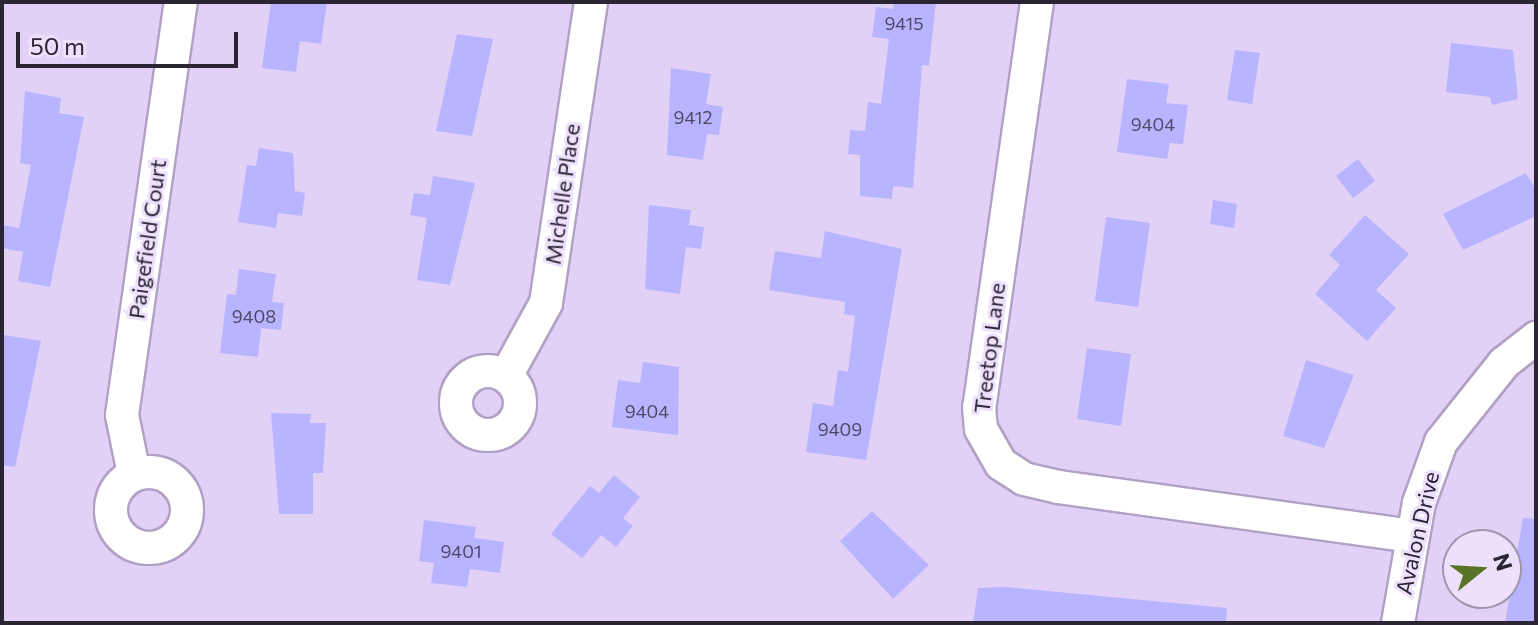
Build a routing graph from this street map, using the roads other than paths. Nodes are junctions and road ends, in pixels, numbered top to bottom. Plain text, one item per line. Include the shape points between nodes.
1 (181, 2) edge
2 (591, 2) edge
3 (1037, 2) edge
4 (1536, 338) edge
5 (506, 376) dead end
6 (134, 474) dead end
7 (1412, 536) junction
8 (1398, 623) edge

1 - 6 street, Paigefield Court via 122,415
2 - 5 street, Michelle Place via 546,303
3 - 7 street, Treetop Lane via 979,407 981,429 1001,464 1059,487
4 - 7 street, Avalon Drive via 1504,363 1441,442
7 - 8 street, Avalon Drive

